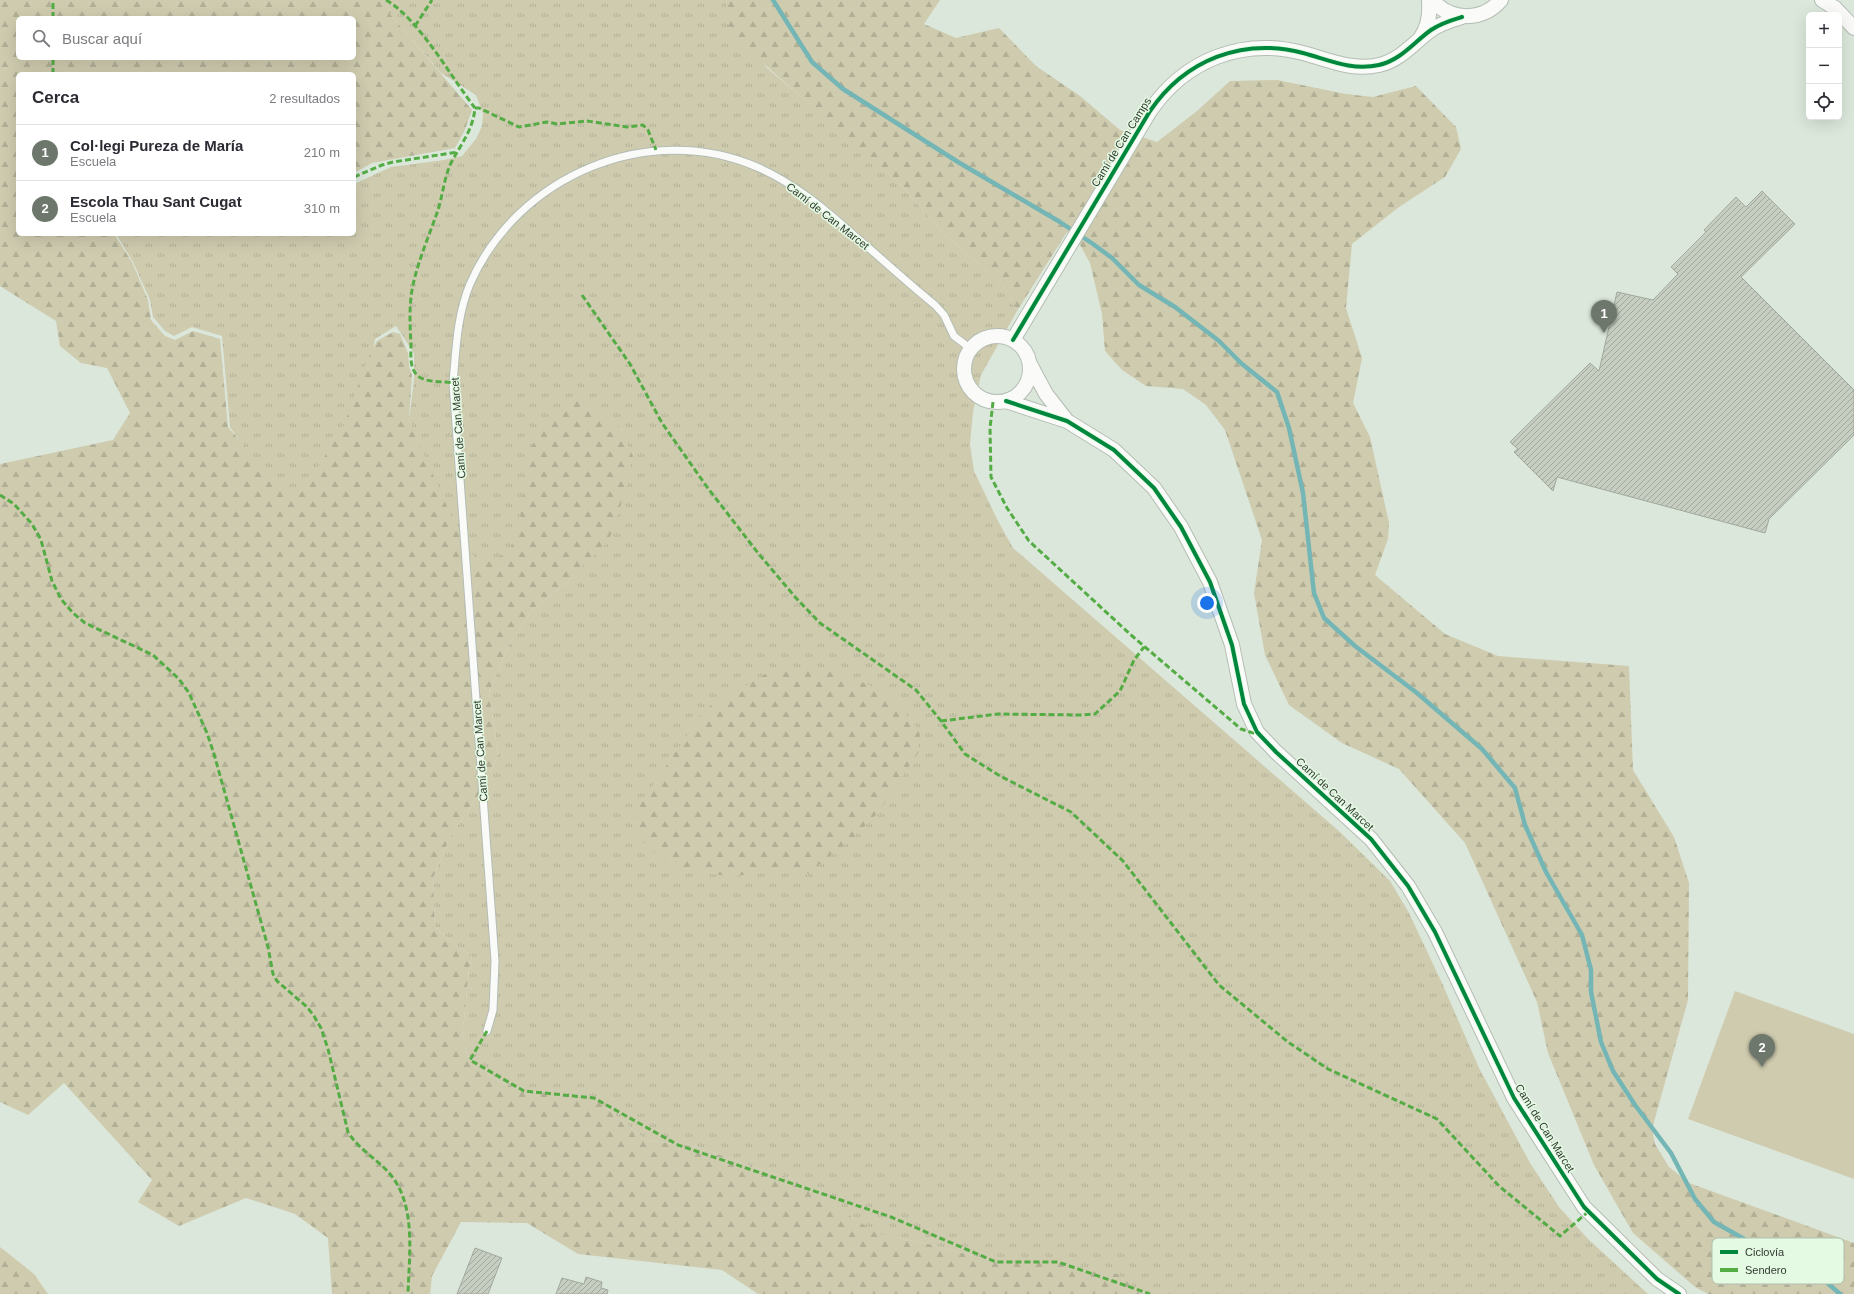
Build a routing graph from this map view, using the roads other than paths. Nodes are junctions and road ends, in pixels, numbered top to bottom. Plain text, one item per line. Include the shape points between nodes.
1 (1430, 0) edge
2 (1501, 0) edge
3 (1822, 0) edge
4 (1462, 17) junction
5 (1854, 28) edge
6 (1420, 39) junction
7 (1013, 340) junction
8 (971, 349) junction
9 (1030, 364) junction
10 (1006, 401) junction
11 (1067, 421) junction
12 (487, 1031) dead end
13 (1680, 1294) edge

1 - 4 street via 1445,12
1 - 6 street, Camí de Can Camps via 1427,29
2 - 4 street, Camí de Can Camps via 1485,13
3 - 5 street via 1835,8
4 - 6 street, Camí de Can Camps via 1441,24
6 - 7 street, Camí de Can Camps via 1409,50 1380,65 1346,66 1303,53 1256,48 1228,52 1187,72 1172,84 1150,111
7 - 8 street via 999,336 990,337 981,340
7 - 9 street via 1024,350
8 - 10 street via 964,367 971,390 986,401
8 - 12 lane, Camí de Can Marcet via 954,336 944,315 935,305 825,210 778,178 746,162 724,156 702,152 656,150 632,153 586,168 558,183 536,199 517,215 490,247 470,285 461,312 453,383 495,961 493,1010
9 - 10 street via 1029,377 1024,389
9 - 11 street, Camí de Can Marcet via 1043,390
10 - 11 street, Camí de Can Marcet
11 - 13 street, Camí de Can Marcet via 1114,450 1154,488 1181,527 1210,582 1232,645 1244,704 1258,732 1276,752 1371,839 1408,886 1435,932 1514,1098 1584,1207 1658,1279

